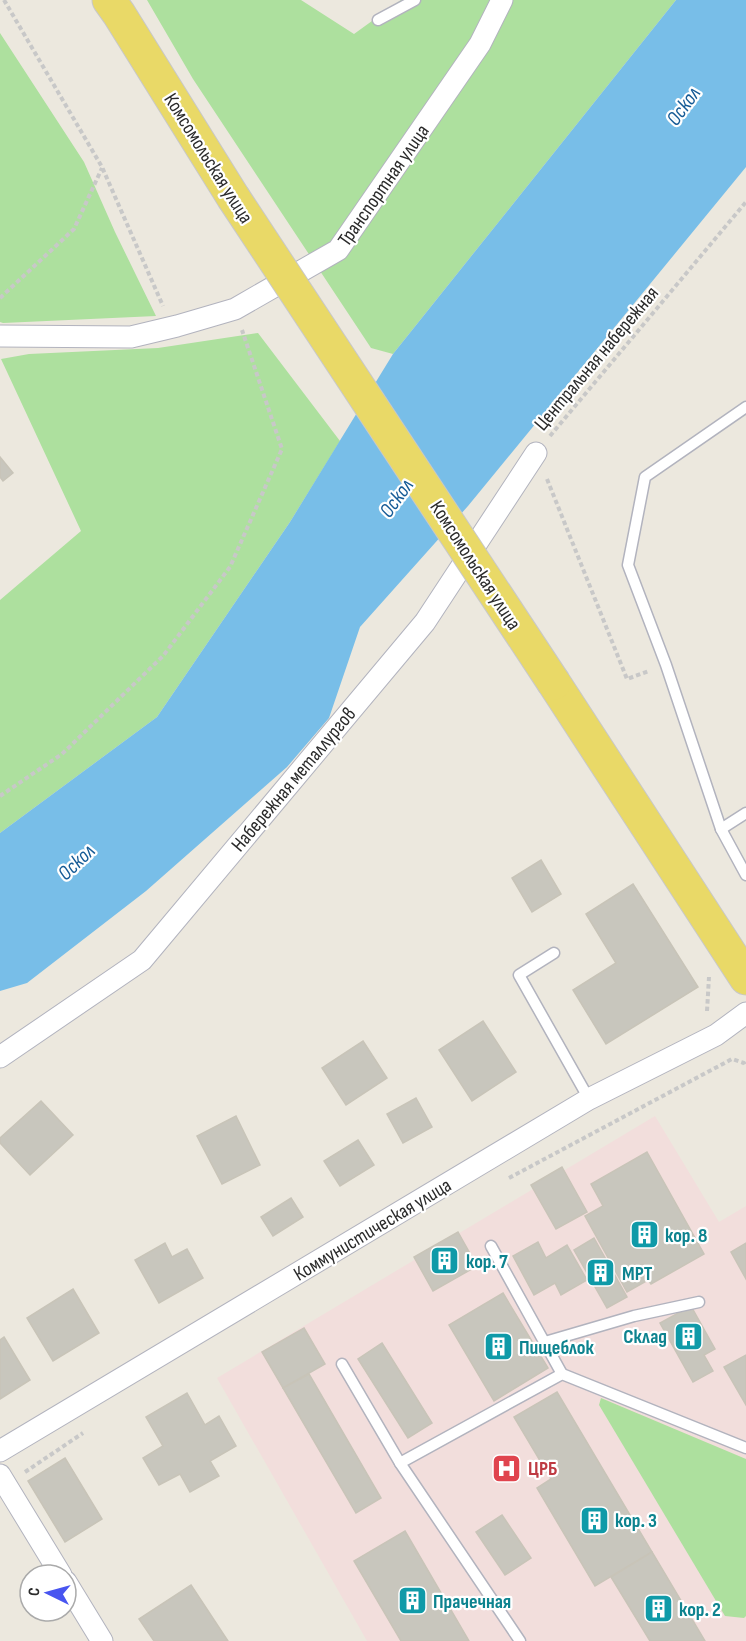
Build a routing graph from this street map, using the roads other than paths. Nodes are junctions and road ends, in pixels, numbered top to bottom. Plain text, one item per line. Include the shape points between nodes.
1 (109, 0) edge
2 (415, 0) edge
3 (502, 0) edge
4 (378, 20) dead end
5 (0, 336) edge
6 (746, 407) edge
7 (536, 453) road end
8 (746, 813) edge
9 (721, 829) junction
10 (746, 875) edge
11 (554, 953) dead end
12 (739, 967) edge
13 (746, 1013) edge
14 (0, 1057) edge
15 (590, 1099) junction
16 (491, 1246) dead end
17 (699, 1302) dead end
18 (544, 1342) junction
19 (342, 1364) dead end
20 (562, 1374) junction
21 (746, 1448) edge
22 (0, 1451) edge
23 (400, 1463) junction
24 (10, 1475) edge
25 (55, 1563) edge
26 (78, 1602) edge
27 (102, 1641) edge
28 (520, 1641) edge

1 - 12 main road, Комсомольская улица, bridge via 233,197
2 - 4 lane
3 - 5 street, Транспортная улица via 480,44 338,250 235,309 177,326 131,336
6 - 9 lane via 645,477 628,565
7 - 14 street, Набережная металлургов via 425,622 142,960
8 - 9 lane
9 - 10 lane
11 - 15 lane via 519,975
13 - 15 street, Коммунистическая улица via 716,1035
15 - 22 street, Коммунистическая улица
16 - 18 lane
17 - 18 lane
18 - 20 lane
19 - 23 lane
20 - 21 lane
20 - 23 lane
23 - 28 lane
24 - 25 street
26 - 27 street

